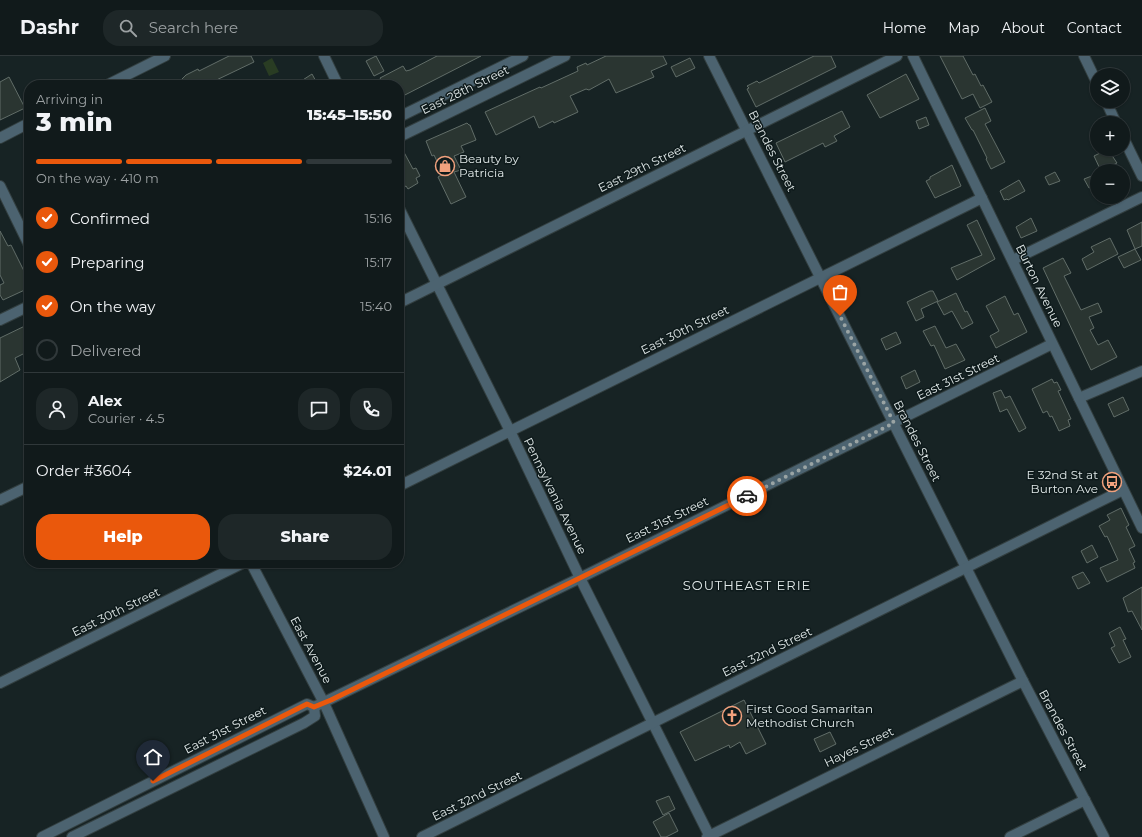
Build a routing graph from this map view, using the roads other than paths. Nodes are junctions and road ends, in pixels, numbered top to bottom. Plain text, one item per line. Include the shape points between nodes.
1 (166, 56) edge
2 (324, 56) edge
3 (523, 56) edge
4 (565, 56) edge
5 (709, 56) edge
6 (897, 56) edge
7 (913, 56) edge
8 (1084, 56) edge
9 (1090, 68) edge
10 (117, 80) edge
11 (336, 80) edge
12 (404, 115) edge
13 (24, 126) edge
14 (747, 131) junction
15 (404, 135) edge
16 (0, 138) edge
17 (1130, 151) edge
18 (1142, 176) edge
19 (0, 186) edge
20 (1142, 197) edge
21 (982, 198) junction
22 (404, 218) edge
23 (24, 235) edge
24 (1013, 260) junction
25 (821, 277) junction
26 (437, 284) junction
27 (404, 300) edge
28 (24, 308) edge
29 (0, 320) edge
30 (1052, 344) junction
31 (1142, 371) edge
32 (1079, 398) junction
33 (894, 423) junction
34 (510, 431) junction
35 (404, 484) edge
36 (24, 488) edge
37 (1123, 490) junction
38 (0, 500) edge
39 (1142, 528) edge
40 (233, 568) edge
41 (254, 568) edge
42 (966, 568) junction
43 (580, 578) junction
44 (1023, 681) junction
45 (0, 684) edge
46 (324, 703) junction
47 (314, 707) junction
48 (653, 722) junction
49 (1085, 800) junction
50 (42, 837) edge
51 (72, 837) edge
52 (384, 837) edge
53 (422, 837) edge
54 (709, 837) edge
55 (1010, 837) edge
56 (1104, 837) edge

1 - 10 street
2 - 11 street
3 - 12 street, East 28th Street
4 - 15 street, East 28th Street
5 - 14 street, Brandes Street
6 - 14 street, East 29th Street
7 - 21 street, Burton Avenue
8 - 9 street
13 - 16 street
14 - 25 street, Brandes Street
14 - 26 street, East 29th Street
17 - 18 street
19 - 23 street
20 - 24 street
21 - 24 street, Burton Avenue
21 - 25 street, East 30th Street
22 - 26 street, Pennsylvania Avenue
24 - 30 street, Burton Avenue
25 - 33 street, Brandes Street
25 - 34 street, East 30th Street
26 - 27 street, East 29th Street
26 - 34 street, Pennsylvania Avenue
28 - 29 street
30 - 32 street, Burton Avenue
30 - 33 street, East 31st Street
31 - 32 street
32 - 37 street, Burton Avenue
33 - 42 street, Brandes Street
33 - 43 street, East 31st Street
34 - 35 street, East 30th Street
34 - 43 street, Pennsylvania Avenue
36 - 38 street
37 - 39 street, Burton Avenue
37 - 42 street, East 32nd Street
40 - 45 street, East 30th Street
41 - 46 street, East Avenue
42 - 44 street, Brandes Street
42 - 48 street, East 32nd Street
43 - 46 street, East 31st Street
43 - 48 street, Pennsylvania Avenue
44 - 49 street, Brandes Street
44 - 54 street, Hayes Street
46 - 47 street, East 31st Street
46 - 52 street, East Avenue
47 - 50 street, East 31st Street via 307,704
47 - 51 street via 315,716 304,723
48 - 53 street, East 32nd Street
48 - 54 street, Pennsylvania Avenue
49 - 55 street
49 - 56 street, Brandes Street

